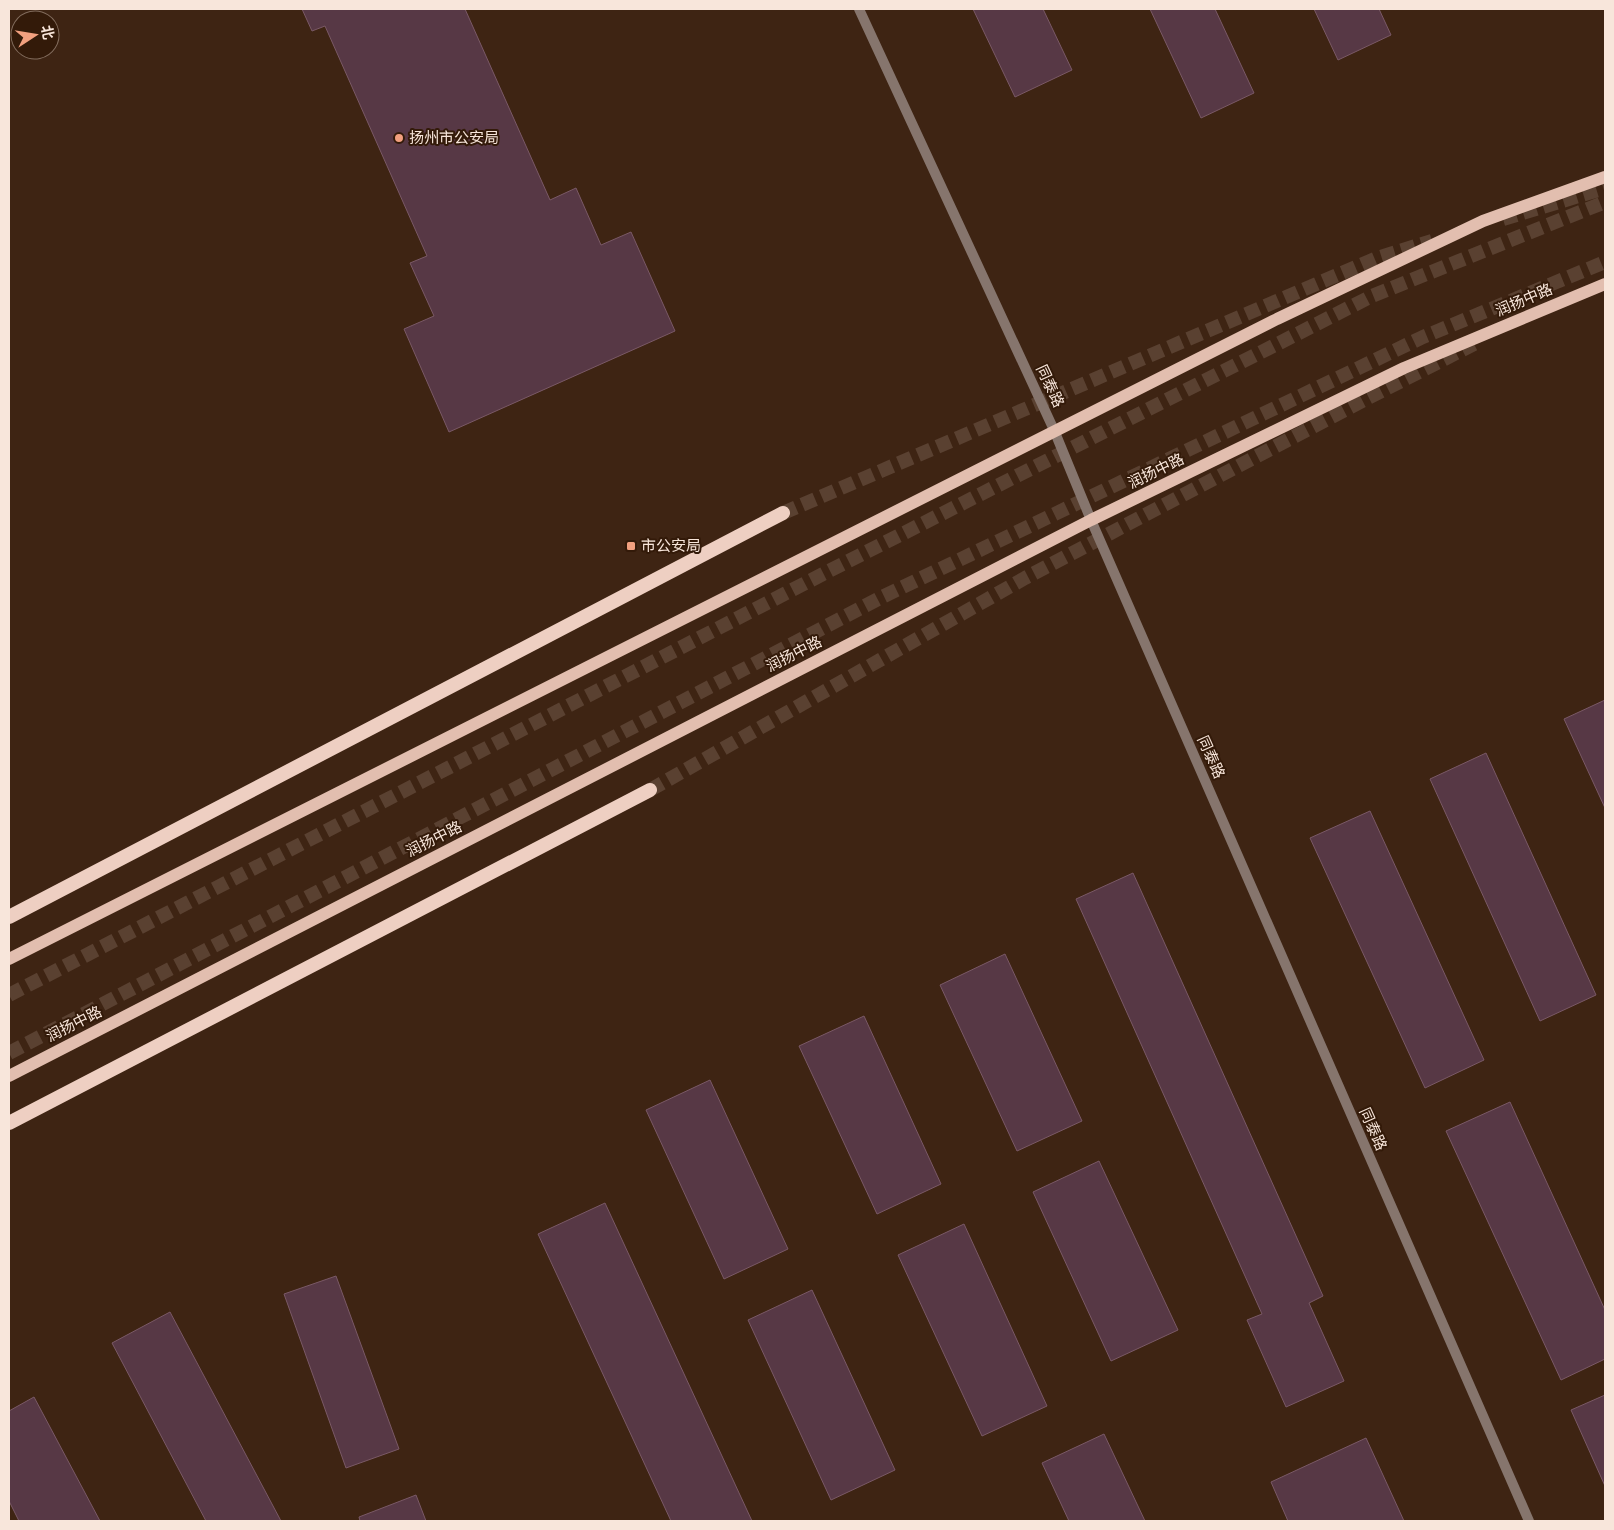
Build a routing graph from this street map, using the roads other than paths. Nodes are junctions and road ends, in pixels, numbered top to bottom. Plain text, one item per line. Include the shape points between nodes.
1 (859, 9) edge
2 (1605, 176) edge
3 (1605, 284) edge
4 (1054, 430) junction
5 (783, 513) tunnel mouth
6 (1091, 520) junction
7 (650, 790) tunnel mouth
8 (9, 917) edge
9 (9, 959) edge
10 (9, 1076) edge
11 (9, 1123) edge
12 (1529, 1521) edge

1 - 4 street, 同泰路
2 - 4 main road via 1483,221 1277,318
3 - 6 main road, 润扬中路 via 1404,368
4 - 6 street, 同泰路
4 - 9 main road
5 - 8 highway
6 - 10 main road, 润扬中路
6 - 12 street, 同泰路
7 - 11 highway

